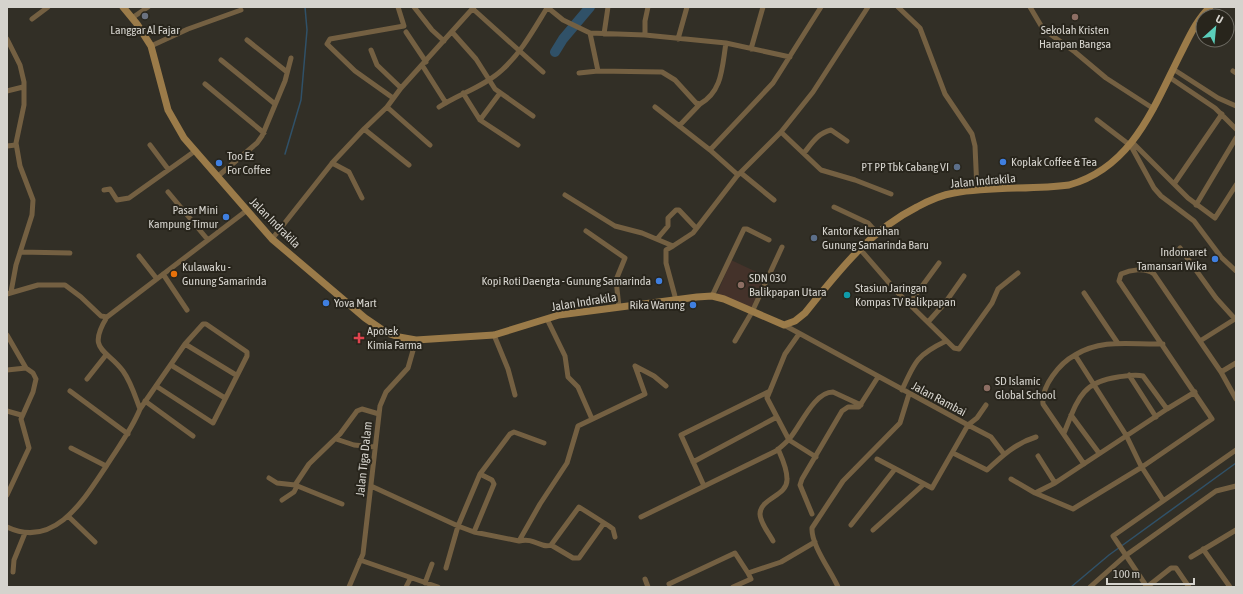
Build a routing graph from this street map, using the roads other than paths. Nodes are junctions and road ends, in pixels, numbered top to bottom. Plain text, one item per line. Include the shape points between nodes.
1 (48, 7) edge
2 (123, 7) edge
3 (148, 7) edge
4 (398, 7) edge
5 (414, 7) edge
6 (547, 7) edge
7 (608, 7) edge
8 (648, 7) edge
9 (687, 7) edge
10 (763, 7) edge
11 (821, 7) edge
12 (868, 7) edge
13 (898, 7) edge
14 (1030, 7) edge
15 (1210, 7) edge
16 (473, 8) edge
17 (241, 10) dead end
18 (132, 18) junction
19 (32, 19) dead end
20 (406, 32) dead end
21 (452, 32) junction
22 (590, 33) junction
23 (604, 34) junction
24 (645, 35) junction
25 (678, 38) junction
26 (7, 40) edge
27 (247, 40) dead end
28 (444, 41) junction
29 (726, 43) junction
30 (151, 46) junction
31 (751, 49) junction
32 (371, 50) dead end
33 (520, 50) junction
34 (790, 57) junction
35 (291, 58) dead end
36 (221, 60) dead end
37 (424, 64) junction
38 (1173, 69) junction
39 (598, 71) junction
40 (287, 72) junction
41 (542, 72) dead end
42 (579, 73) dead end
43 (1169, 77) junction
44 (489, 80) junction
45 (205, 84) dead end
46 (24, 87) junction
47 (401, 88) junction
48 (7, 91) edge
49 (463, 93) junction
50 (500, 93) junction
51 (393, 98) junction
52 (446, 103) junction
53 (275, 104) junction
54 (700, 104) junction
55 (1236, 106) edge
56 (439, 107) dead end
57 (655, 107) dead end
58 (387, 108) junction
59 (1154, 109) junction
60 (1222, 114) junction
61 (533, 116) dead end
62 (480, 120) junction
63 (1097, 120) dead end
64 (679, 126) junction
65 (364, 129) junction
66 (1236, 129) edge
67 (781, 132) junction
68 (264, 133) junction
69 (1236, 138) edge
70 (847, 141) dead end
71 (1132, 144) junction
72 (150, 145) dead end
73 (518, 145) dead end
74 (7, 146) edge
75 (16, 146) junction
76 (430, 146) dead end
77 (710, 150) junction
78 (195, 151) junction
79 (804, 153) junction
80 (332, 163) junction
81 (410, 165) dead end
82 (168, 169) junction
83 (740, 174) junction
84 (217, 177) junction
85 (1174, 184) junction
86 (1236, 185) edge
87 (104, 190) dead end
88 (977, 190) junction
89 (168, 192) dead end
90 (891, 194) dead end
91 (565, 195) dead end
92 (362, 198) dead end
93 (774, 200) dead end
94 (1196, 204) junction
95 (834, 207) dead end
96 (246, 212) junction
97 (696, 228) junction
98 (586, 231) dead end
99 (877, 233) junction
100 (272, 239) junction
101 (657, 239) junction
102 (208, 240) junction
103 (769, 240) dead end
104 (673, 246) junction
105 (782, 247) dead end
106 (859, 248) junction
107 (1180, 248) dead end
108 (20, 252) junction
109 (70, 253) dead end
110 (139, 256) dead end
111 (939, 263) dead end
112 (1236, 271) edge
113 (1018, 273) dead end
114 (163, 274) junction
115 (964, 276) dead end
116 (157, 279) junction
117 (9, 293) edge
118 (1084, 293) dead end
119 (712, 296) junction
120 (676, 300) junction
121 (909, 304) junction
122 (619, 307) junction
123 (187, 310) dead end
124 (752, 312) junction
125 (107, 317) junction
126 (547, 319) junction
127 (1235, 319) edge
128 (928, 322) junction
129 (784, 325) junction
130 (799, 334) junction
131 (7, 335) edge
132 (494, 335) junction
133 (416, 340) junction
134 (946, 340) junction
135 (735, 341) dead end
136 (1200, 341) junction
137 (1117, 342) junction
138 (185, 344) junction
139 (1163, 344) junction
140 (106, 355) junction
141 (1075, 355) junction
142 (1236, 363) edge
143 (170, 365) junction
144 (26, 368) junction
145 (7, 370) edge
146 (1221, 372) junction
147 (236, 375) junction
148 (1129, 375) junction
149 (878, 377) junction
150 (87, 379) dead end
151 (1093, 384) junction
152 (156, 386) junction
153 (666, 386) dead end
154 (902, 390) junction
155 (70, 391) dead end
156 (770, 391) junction
157 (1195, 392) junction
158 (909, 394) junction
159 (515, 395) dead end
160 (224, 398) junction
161 (1236, 399) edge
162 (145, 401) junction
163 (860, 405) junction
164 (986, 405) dead end
165 (140, 409) junction
166 (1167, 410) junction
167 (7, 411) edge
168 (379, 414) junction
169 (22, 415) junction
170 (1071, 415) junction
171 (777, 417) junction
172 (1156, 417) junction
173 (592, 419) junction
174 (968, 425) junction
175 (1064, 433) junction
176 (128, 434) junction
177 (1126, 435) junction
178 (194, 436) dead end
179 (1036, 437) dead end
180 (336, 439) junction
181 (789, 440) junction
182 (544, 443) dead end
183 (375, 447) junction
184 (71, 448) dead end
185 (778, 449) junction
186 (1236, 450) edge
187 (953, 453) junction
188 (1099, 453) junction
189 (1004, 454) junction
190 (1038, 456) dead end
191 (816, 457) junction
192 (877, 459) dead end
193 (693, 462) junction
194 (1084, 464) junction
195 (106, 466) junction
196 (1142, 467) junction
197 (895, 469) junction
198 (480, 474) junction
199 (269, 478) dead end
200 (1011, 479) dead end
201 (1055, 483) junction
202 (924, 484) junction
203 (296, 486) junction
204 (371, 486) junction
205 (704, 486) junction
206 (1236, 486) edge
207 (1035, 494) junction
208 (7, 495) edge
209 (282, 500) dead end
210 (1163, 500) junction
211 (342, 504) dead end
212 (812, 514) dead end
213 (68, 516) junction
214 (642, 517) dead end
215 (604, 523) junction
216 (851, 525) dead end
217 (458, 526) junction
218 (7, 527) edge
219 (873, 530) dead end
220 (1236, 530) edge
221 (474, 532) junction
222 (25, 533) junction
223 (615, 537) dead end
224 (519, 541) junction
225 (773, 541) dead end
226 (95, 542) dead end
227 (815, 542) junction
228 (550, 545) junction
229 (1203, 549) junction
230 (1125, 555) junction
231 (1191, 557) dead end
232 (360, 560) junction
233 (432, 564) dead end
234 (446, 568) dead end
235 (13, 572) dead end
236 (748, 573) junction
237 (410, 578) junction
238 (645, 579) dead end
239 (425, 583) junction
240 (669, 584) dead end
241 (348, 587) edge
242 (406, 587) edge
243 (438, 587) edge
244 (648, 587) edge
245 (733, 587) edge
246 (838, 587) edge
247 (1090, 587) edge
248 (1147, 587) edge
249 (1189, 587) edge
250 (1230, 587) edge

1 - 19 street
2 - 18 street, Jalan Indrakila
3 - 18 street
4 - 51 street via 404,26 330,39 327,44 355,71
5 - 28 street
6 - 22 street via 563,20
6 - 33 street
7 - 23 street
8 - 24 street
9 - 25 street
10 - 31 street
11 - 34 street
12 - 67 street via 813,92
13 - 88 street via 920,28 944,94 972,134
14 - 59 street via 1043,29 1106,78
15 - 38 street, Jalan Indrakila via 1200,19
16 - 21 street
16 - 33 street
17 - 30 street
18 - 30 street, Jalan Indrakila
20 - 37 street
21 - 28 street
21 - 44 street via 476,59
22 - 23 street
22 - 39 street
23 - 24 street
24 - 25 street
25 - 29 street
26 - 46 street via 20,65
27 - 40 street
28 - 37 street
29 - 31 street
29 - 54 street via 721,80
30 - 78 street, Jalan Indrakila via 168,110 180,132
31 - 34 street
32 - 47 street via 377,65
33 - 41 street
33 - 44 street via 503,70
34 - 77 street via 773,83
35 - 40 street
36 - 53 street
37 - 47 street
37 - 52 street
38 - 43 street, Jalan Indrakila
38 - 55 street via 1218,98
39 - 42 street
39 - 54 street via 662,72
40 - 53 street
43 - 59 street, Jalan Indrakila
43 - 60 street
44 - 49 street
44 - 50 street
45 - 68 street
46 - 48 street
46 - 75 street via 24,105
47 - 51 street
49 - 52 street
49 - 62 street
50 - 61 street
50 - 62 street
51 - 58 street
52 - 56 street
53 - 68 street
54 - 64 street
57 - 64 street
58 - 65 street
58 - 76 street
59 - 71 street, Jalan Indrakila
60 - 66 street
60 - 85 street
62 - 73 street
63 - 71 street
64 - 77 street
65 - 80 street
65 - 81 street
67 - 79 street
67 - 83 street
68 - 84 street via 257,143
69 - 94 street
70 - 79 street via 831,130 824,131
71 - 85 street
71 - 88 street, Jalan Indrakila via 1110,164 1080,182 1060,186
71 - 112 street via 1141,168 1161,196 1186,213 1221,257
72 - 82 street
74 - 75 street
75 - 108 street via 20,166 33,200 32,215
77 - 83 street
78 - 82 street
78 - 84 street, Jalan Indrakila
79 - 90 street via 821,170
80 - 92 street via 349,172
80 - 100 street
82 - 87 street via 125,199 117,200 110,189
83 - 93 street
83 - 97 street
84 - 96 street, Jalan Indrakila
85 - 94 street
86 - 94 street via 1215,218
88 - 99 street, Jalan Indrakila via 952,193 926,203 899,216
89 - 102 street
91 - 101 street via 615,226
95 - 99 street via 868,223
96 - 100 street, Jalan Indrakila
96 - 102 street
97 - 101 street via 679,210 676,210 668,218 668,226
97 - 104 street
98 - 122 street via 625,258 616,280
99 - 106 street, Jalan Indrakila
100 - 133 street, Jalan Indrakila via 365,318 387,333
101 - 104 street
102 - 114 street
103 - 119 street via 747,228 744,229
104 - 120 street via 666,250 665,258
105 - 124 street
106 - 121 street
106 - 129 street, Jalan Indrakila via 805,313
107 - 127 street via 1216,298
108 - 109 street
108 - 117 street
110 - 116 street
111 - 121 street
113 - 134 street via 1000,286 992,303 959,349 954,348
114 - 116 street
114 - 123 street
115 - 128 street via 945,304
116 - 125 street
117 - 125 street via 38,285 65,285 101,316
118 - 137 street
119 - 120 street, Jalan Indrakila
119 - 124 street, Jalan Indrakila via 734,302
120 - 122 street, Jalan Indrakila
121 - 128 street
122 - 126 street, Jalan Indrakila
124 - 129 street, Jalan Indrakila
124 - 135 street
125 - 140 street via 100,327 98,339 99,346
126 - 132 street, Jalan Indrakila
126 - 173 street via 565,356 568,377 578,387
127 - 136 street
128 - 134 street
129 - 130 street, Jalan Rambai
130 - 149 street, Jalan Rambai
130 - 156 street via 785,354
131 - 144 street
132 - 133 street, Jalan Indrakila
132 - 159 street
133 - 168 street, Jalan Tiga Dalam via 410,362 386,392
134 - 154 street via 919,356
136 - 139 street via 1154,274 1132,270 1121,274 1119,281
136 - 146 street
137 - 139 street
137 - 141 street via 1083,350
138 - 143 street
138 - 147 street
138 - 147 street via 200,326 206,324 246,351 247,356
139 - 157 street
140 - 150 street
140 - 165 street via 123,370
141 - 151 street
141 - 175 street via 1059,367 1046,387 1043,399
142 - 146 street
143 - 152 street
143 - 160 street
144 - 145 street
144 - 169 street via 33,373 36,384
146 - 161 street
147 - 160 street
148 - 151 street
148 - 166 street via 1144,378
148 - 172 street
149 - 154 street, Jalan Rambai
149 - 163 street
151 - 170 street via 1081,393
151 - 177 street
152 - 160 street via 213,423
152 - 162 street
153 - 173 street via 635,366 645,394
154 - 158 street, Jalan Rambai
155 - 176 street
156 - 171 street via 767,398
156 - 193 street via 681,435
157 - 166 street
157 - 196 street via 1212,419
158 - 174 street, Jalan Rambai
158 - 227 street via 900,423 846,477 816,520 811,534
162 - 165 street
162 - 178 street
163 - 181 street via 828,392 810,408
163 - 191 street via 842,411
164 - 174 street, Jalan Rambai via 977,418
165 - 176 street
166 - 172 street
167 - 169 street
168 - 180 street via 359,409
168 - 183 street, Jalan Tiga Dalam
169 - 208 street via 21,422 29,448
170 - 175 street
170 - 188 street
171 - 181 street
171 - 193 street
172 - 177 street
173 - 224 street via 576,429 567,463
174 - 187 street
174 - 189 street via 991,438
175 - 194 street
176 - 195 street
177 - 188 street
177 - 196 street
179 - 189 street via 1020,443
180 - 183 street via 354,445
180 - 203 street via 309,464
181 - 185 street
181 - 191 street
182 - 198 street via 512,433
183 - 204 street, Jalan Tiga Dalam
184 - 195 street
185 - 205 street
185 - 225 street via 787,480 785,487 764,505 760,514
186 - 210 street
187 - 189 street via 987,470
187 - 202 street via 932,488
188 - 194 street
190 - 201 street
191 - 212 street via 800,484
192 - 197 street
193 - 205 street
194 - 201 street
195 - 213 street via 81,504
196 - 207 street via 1073,509
196 - 210 street
197 - 202 street
197 - 216 street
198 - 217 street
198 - 221 street via 492,480 494,484
199 - 203 street via 277,483
200 - 207 street
201 - 207 street
202 - 219 street
203 - 209 street via 294,492
203 - 211 street
204 - 217 street
204 - 232 street, Jalan Tiga Dalam via 363,554
205 - 214 street
206 - 230 street via 1216,491
210 - 230 street via 1113,538
213 - 222 street via 45,530
213 - 226 street
215 - 223 street via 612,529
215 - 228 street via 580,558 573,558
215 - 228 street via 578,507
217 - 221 street
217 - 234 street
218 - 222 street
220 - 229 street
221 - 224 street
222 - 235 street via 14,560
224 - 228 street via 527,539 545,546
227 - 236 street via 781,562
227 - 246 street
229 - 231 street
229 - 250 street
230 - 247 street
230 - 248 street
232 - 237 street
232 - 241 street, Jalan Tiga Dalam
233 - 239 street
236 - 240 street via 735,553
236 - 245 street via 751,579
237 - 239 street
237 - 242 street
238 - 244 street
239 - 243 street
248 - 249 street via 1171,568 1176,568

